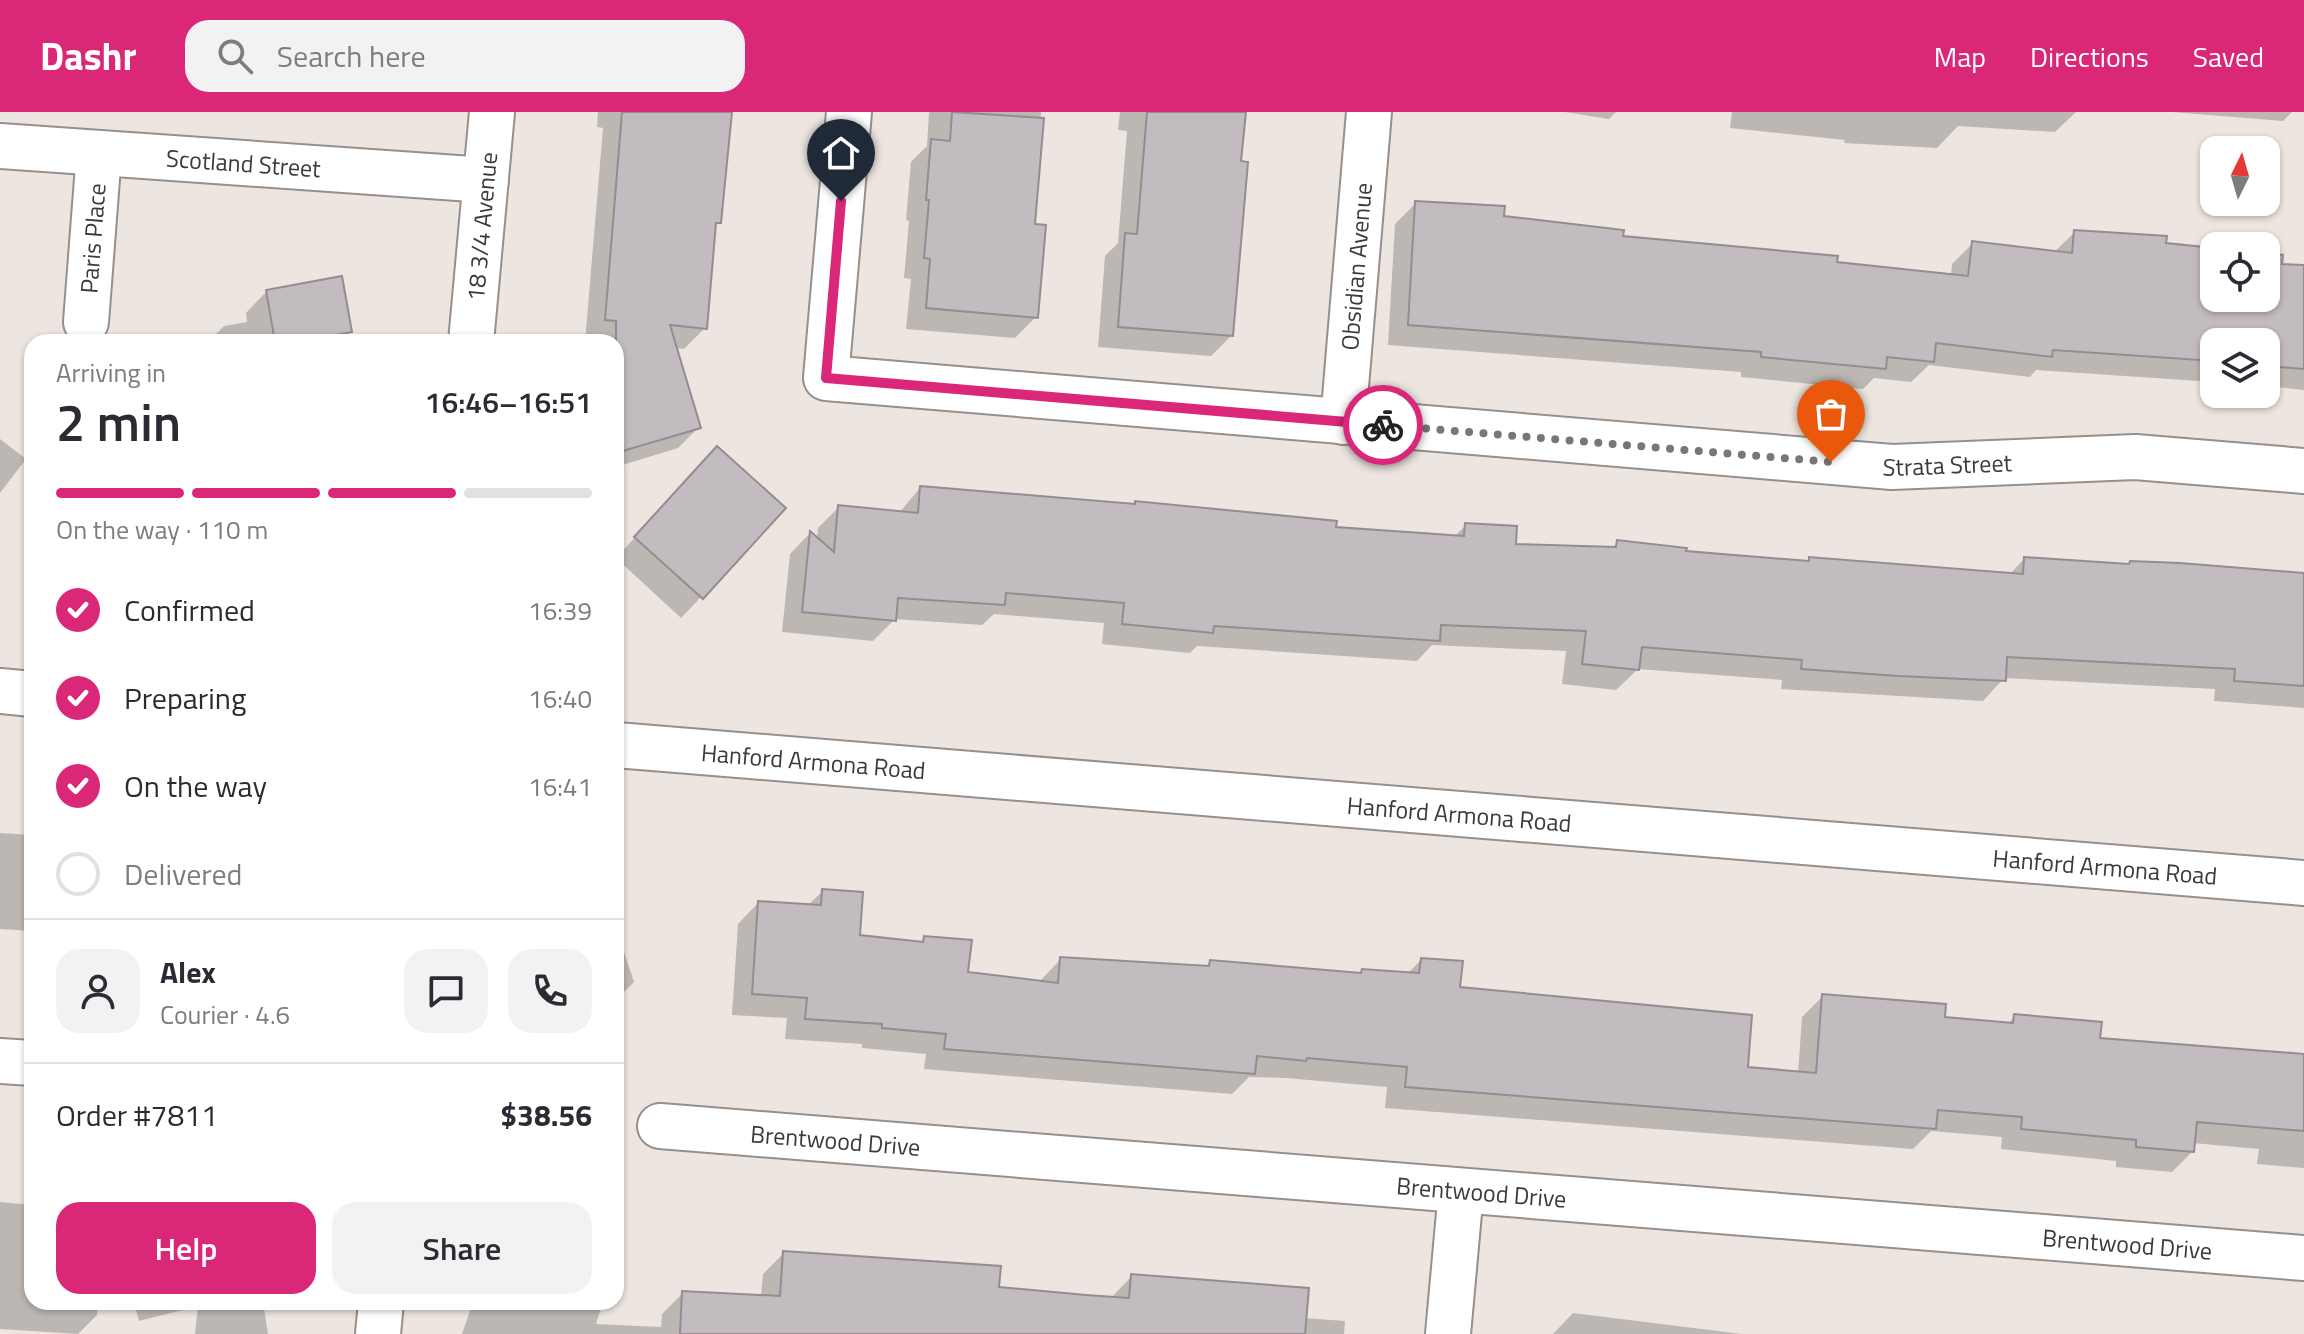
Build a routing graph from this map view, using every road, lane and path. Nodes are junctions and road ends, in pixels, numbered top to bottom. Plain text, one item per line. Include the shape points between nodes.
1 (492, 112) edge
2 (849, 112) edge
3 (1369, 112) edge
4 (0, 146) edge
5 (99, 153) junction
6 (486, 180) junction
7 (86, 322) dead end
8 (472, 334) edge
9 (1343, 422) junction
10 (2304, 471) edge
11 (0, 691) edge
12 (24, 693) edge
13 (624, 746) edge
14 (2304, 883) edge
15 (0, 1061) edge
16 (24, 1062) edge
17 (660, 1126) dead end
18 (1461, 1191) junction
19 (2304, 1258) edge
20 (380, 1310) edge
21 (378, 1334) edge
22 (1448, 1334) edge

1 - 6 street, 18 3/4 Avenue
2 - 9 street, Strata Street via 826,378
3 - 9 street, Obsidian Avenue
4 - 5 street, Scotland Street
5 - 6 street, Scotland Street
5 - 7 street, Paris Place
6 - 8 street, 18 3/4 Avenue
9 - 10 street, Strata Street via 1892,467 2135,457
11 - 12 street
13 - 14 street, Hanford Armona Road
15 - 16 street
17 - 18 street, Brentwood Drive
18 - 19 street, Brentwood Drive
18 - 22 street
20 - 21 street

